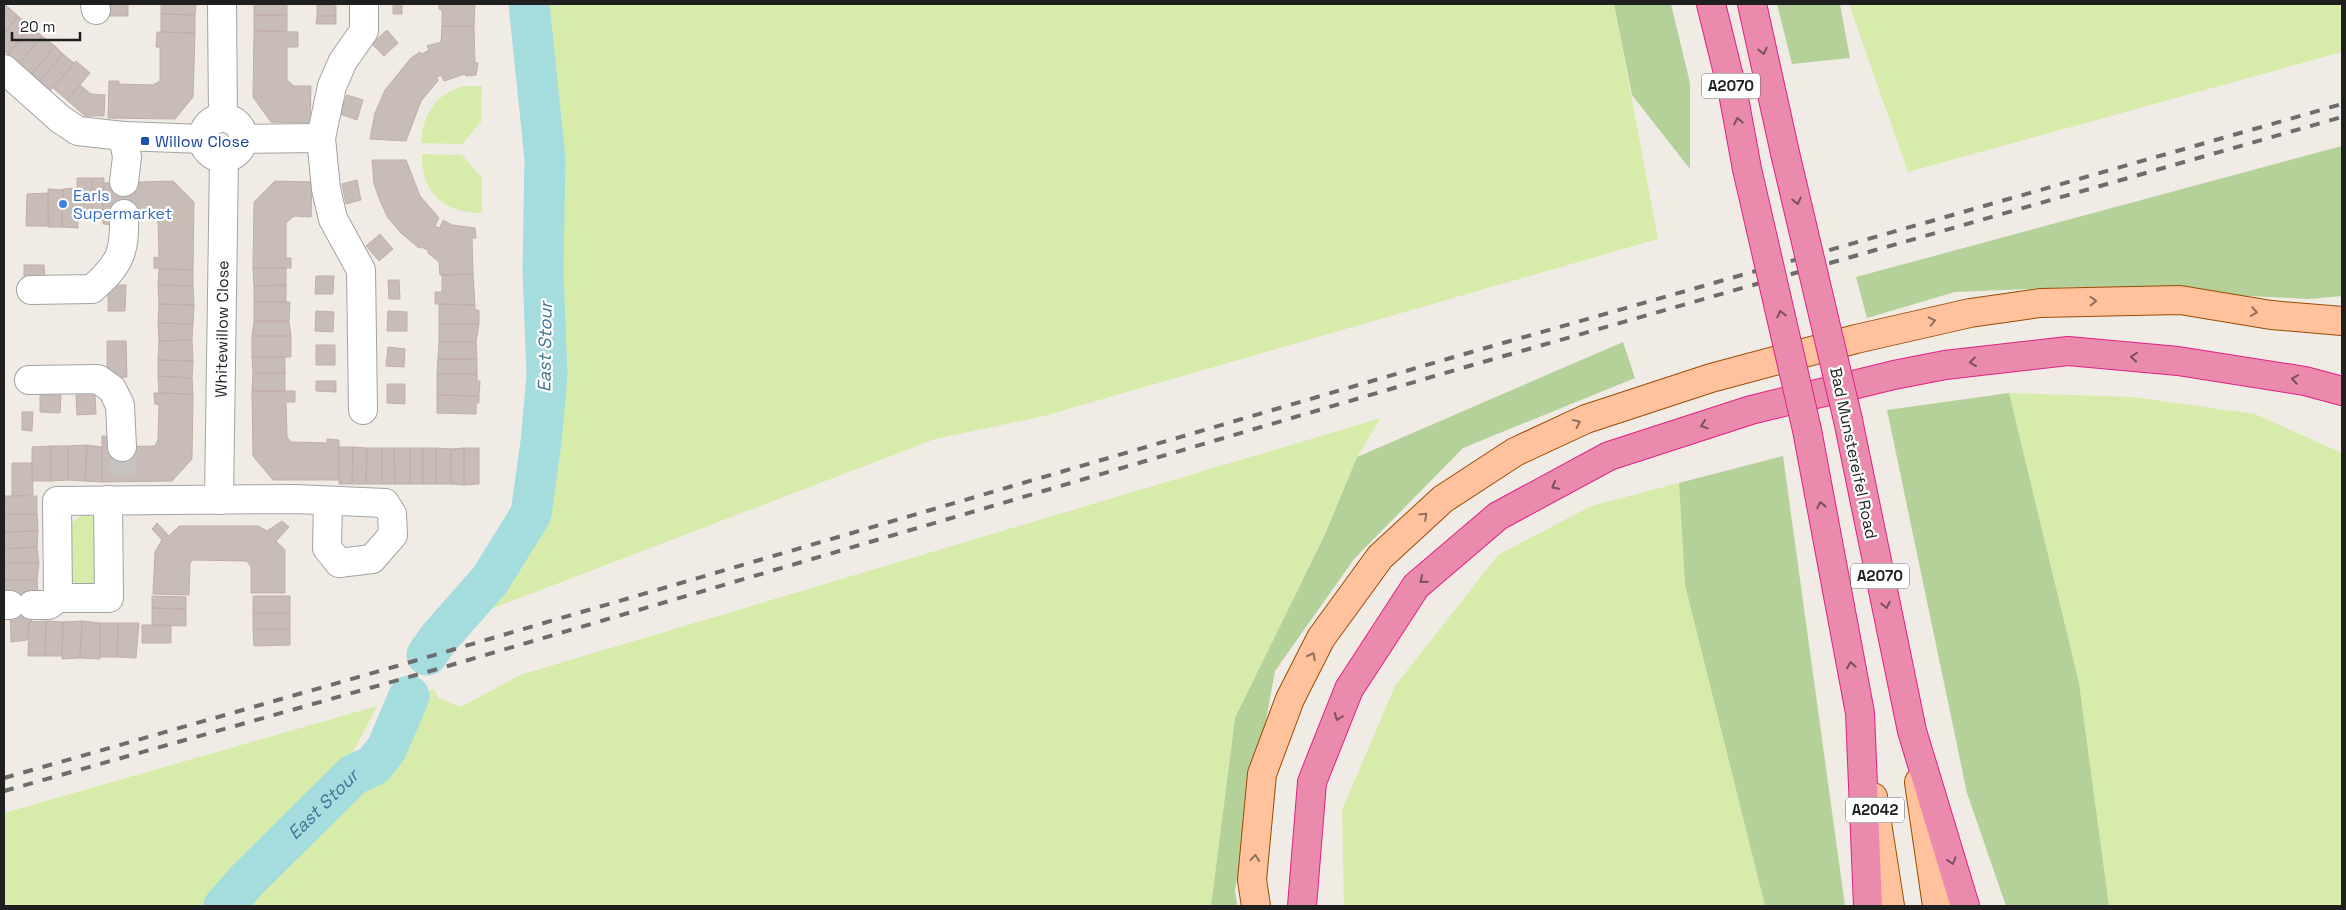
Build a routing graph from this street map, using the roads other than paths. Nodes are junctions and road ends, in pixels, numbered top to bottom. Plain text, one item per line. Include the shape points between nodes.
1 (222, 4) edge
2 (364, 4) edge
3 (1711, 4) edge
4 (1752, 4) edge
5 (4, 69) edge
6 (223, 118) junction
7 (123, 136) junction
8 (321, 138) junction
9 (203, 139) junction
10 (243, 139) junction
11 (224, 158) junction
12 (124, 182) dead end
13 (124, 214) dead end
14 (31, 290) dead end
15 (2342, 321) edge
16 (29, 380) dead end
17 (2342, 391) edge
18 (363, 410) dead end
19 (122, 447) tunnel mouth
20 (118, 494) junction
21 (219, 500) junction
22 (328, 502) dead end
23 (58, 598) junction
24 (15, 605) edge
25 (1860, 713) junction
26 (1912, 731) junction
27 (1256, 906) edge
28 (1302, 906) edge
29 (1868, 906) edge
30 (1890, 906) edge
31 (1936, 906) edge
32 (1965, 906) edge

1 - 6 street
2 - 8 street via 364,32 343,61 332,86
25 -> 3 highway, A2070, bridge via 1807,430
4 -> 26 highway, Bad Munstereifel Road / A2070, bridge via 1848,420
5 - 7 street via 60,119 78,130
6 - 9 street via 206,126
6 - 10 street via 240,126
7 - 9 street
7 - 12 street via 127,158
8 - 10 street
8 - 18 street via 326,189 333,219 361,270
9 - 11 street via 212,154
10 - 11 street via 239,150
11 - 21 street, Whitewillow Close
13 - 14 street via 125,233 120,258 112,271 92,289
27 -> 15 main road via 1252,880 1262,774 1290,699 1321,638 1387,551 1443,499 1515,452 1586,419 1711,378 1856,339 1970,313 2040,303 2180,300 2271,315
16 - 19 street via 98,379 112,389 120,405
17 -> 28 highway via 2306,381 2178,361 2068,351 1945,365 1894,375 1751,410 1609,456 1498,516 1416,586 1349,689 1312,782
20 - 21 street
20 - 23 street via 109,598
20 - 23 street via 57,501
21 - 22 street
23 - 24 street via 49,605
25 - 29 highway
25 - 30 main road, A2042
26 - 31 main road, Bad Munstereifel Road / A2042
26 -> 32 highway

